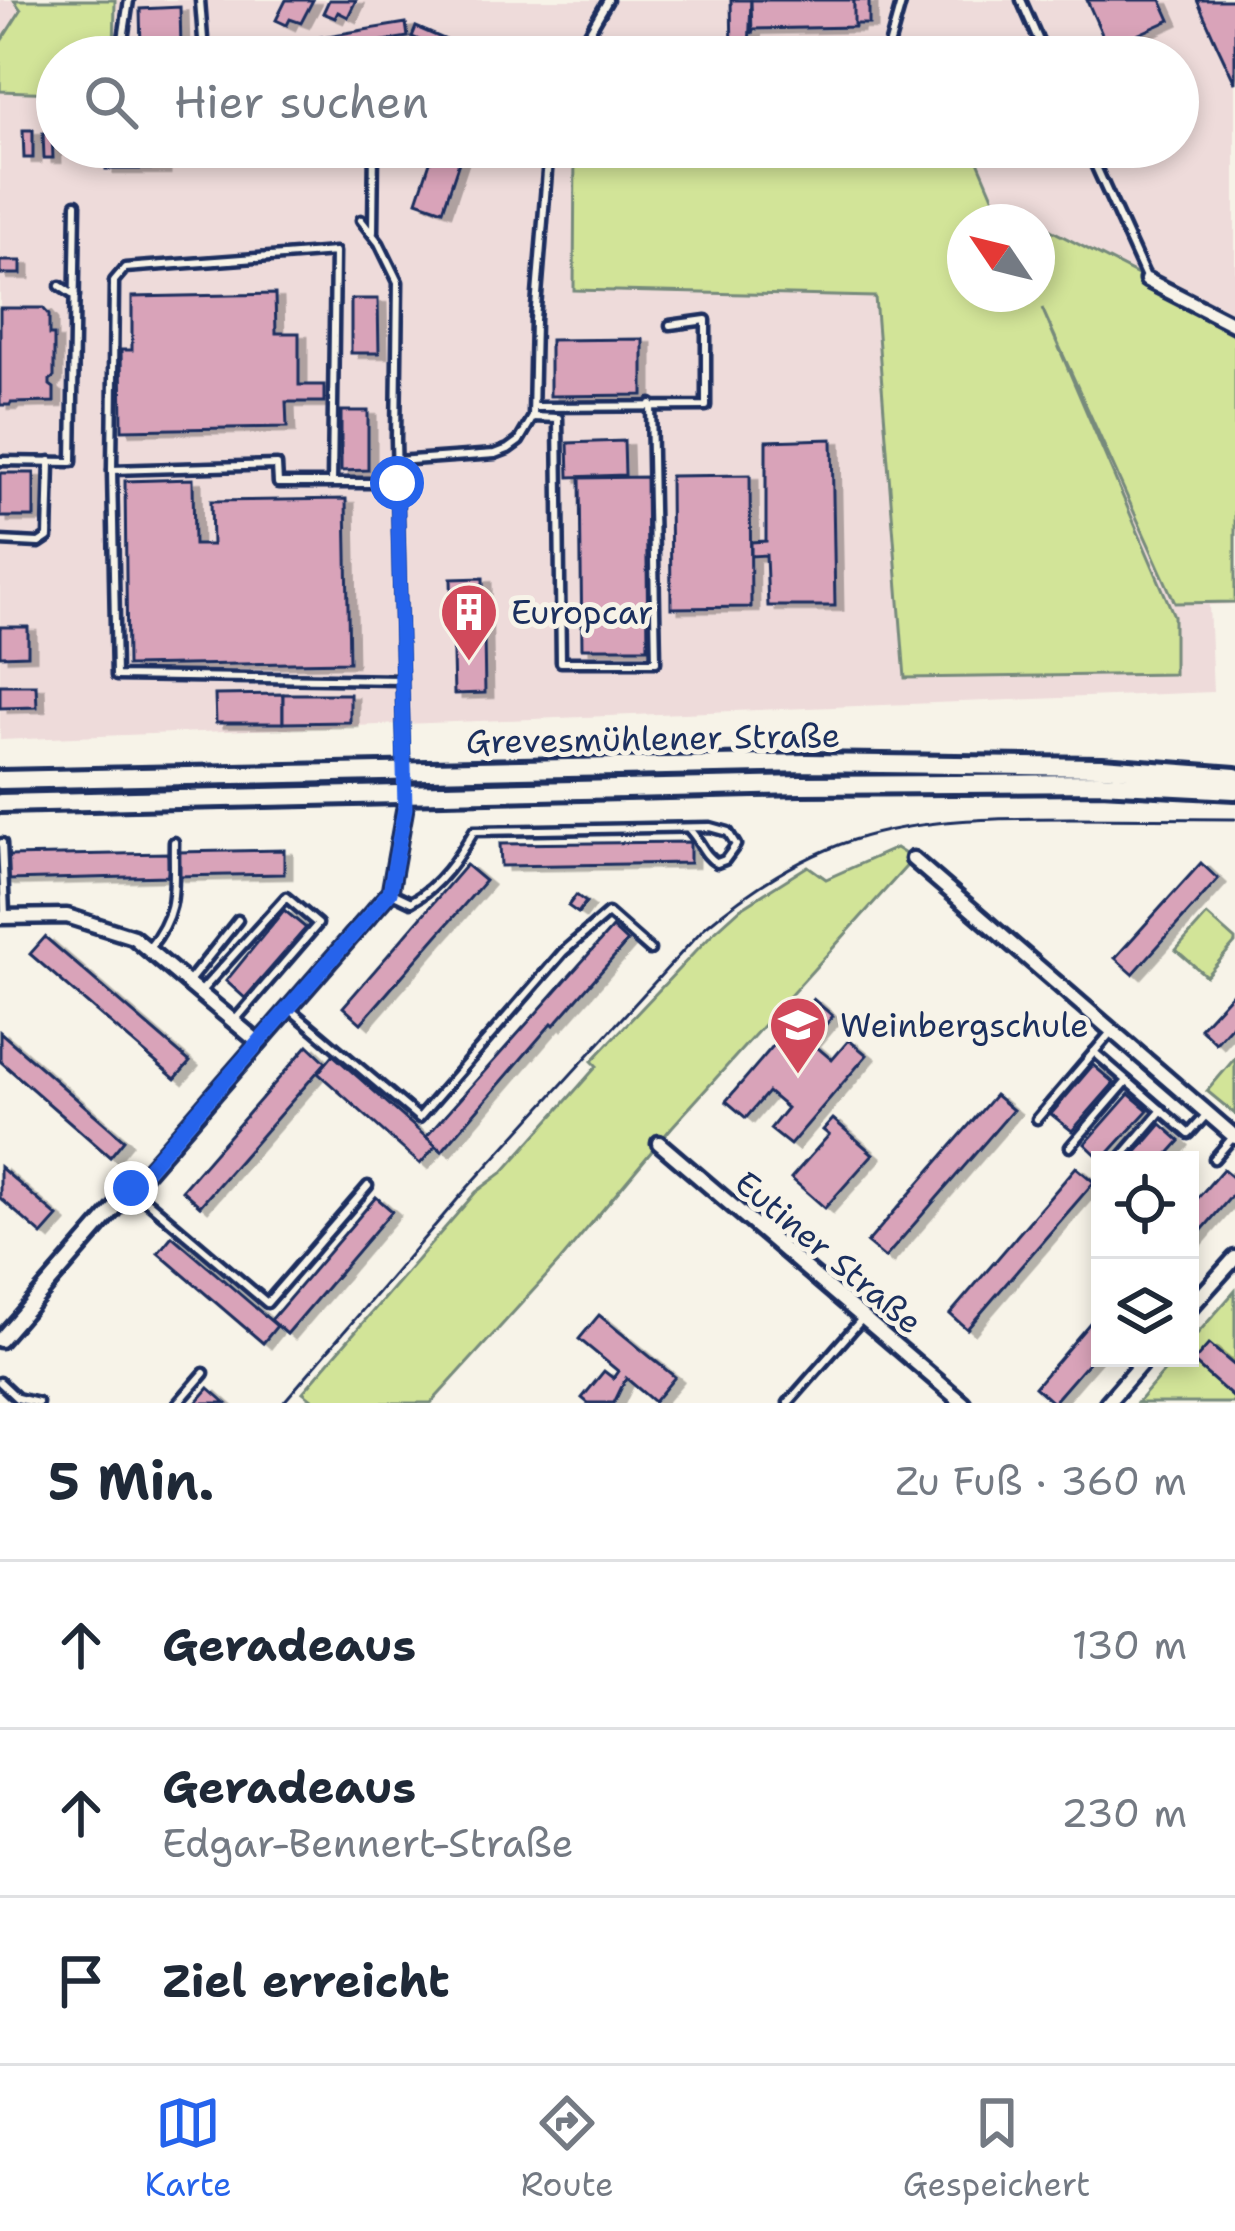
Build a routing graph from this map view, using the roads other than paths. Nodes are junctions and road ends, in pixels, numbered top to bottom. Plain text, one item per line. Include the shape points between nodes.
1 (129, 0) edge
2 (200, 0) edge
3 (608, 0) edge
4 (902, 0) edge
5 (1021, 0) edge
6 (124, 36) edge
7 (203, 36) edge
8 (587, 36) edge
9 (892, 36) edge
10 (1037, 36) edge
11 (374, 168) edge
12 (547, 168) edge
13 (1097, 168) edge
14 (76, 205) dead end
15 (361, 220) dead end
16 (373, 236) junction
17 (1148, 280) joint
18 (60, 286) dead end
19 (75, 296) junction
20 (670, 325) dead end
21 (1235, 325) edge
22 (651, 404) junction
23 (535, 407) junction
24 (533, 417) junction
25 (0, 461) edge
26 (50, 461) junction
27 (397, 461) junction
28 (112, 470) junction
29 (332, 483) junction
30 (397, 483) junction
31 (0, 542) edge
32 (402, 680) junction
33 (404, 772) junction
34 (1235, 777) edge
35 (0, 780) edge
36 (1235, 790) edge
37 (405, 794) junction
38 (0, 803) edge
39 (688, 828) junction
40 (174, 842) dead end
41 (2, 843) edge
42 (913, 859) dead end
43 (390, 892) junction
44 (3, 917) edge
45 (238, 920) dead end
46 (148, 950) junction
47 (650, 950) dead end
48 (194, 988) junction
49 (288, 1007) junction
50 (234, 1022) junction
51 (1112, 1031) junction
52 (259, 1042) junction
53 (1094, 1052) junction
54 (1127, 1081) junction
55 (1162, 1110) junction
56 (1208, 1114) junction
57 (1036, 1119) dead end
58 (1234, 1137) edge
59 (659, 1143) dead end
60 (1070, 1147) dead end
61 (1127, 1151) edge
62 (1214, 1160) dead end
63 (368, 1186) dead end
64 (131, 1188) junction
65 (1235, 1258) edge
66 (1199, 1298) edge
67 (863, 1317) junction
68 (0, 1340) edge
69 (1138, 1367) edge
70 (204, 1373) dead end
71 (0, 1382) edge
72 (38, 1403) edge
73 (178, 1403) edge
74 (788, 1403) edge
75 (963, 1403) edge
76 (1107, 1403) edge

1 - 6 lane
2 - 7 lane
3 - 8 lane
4 - 9 lane
5 - 10 lane
11 - 16 lane
12 - 23 lane
13 - 17 lane
14 - 19 lane
15 - 16 lane
16 - 27 lane via 398,283
17 - 21 street
18 - 19 lane
19 - 26 lane via 72,462
20 - 22 lane via 706,320 706,406
22 - 23 lane
22 - 24 lane via 656,662 561,662 558,418
23 - 24 lane
24 - 27 lane via 519,440 495,454
25 - 26 lane
26 - 31 lane via 49,536
27 - 30 lane
28 - 29 lane via 277,465 278,483
28 - 29 lane via 114,281 125,268 335,252
28 - 32 lane via 116,676
29 - 30 lane
30 - 32 lane
32 - 33 lane
33 - 34 street, Grevesmühlener Straße via 807,764
33 - 35 street, Grevesmühlener Straße
33 - 37 street
36 - 37 street, Grevesmühlener Straße via 1100,783
37 - 38 street, Grevesmühlener Straße
37 - 43 street
39 - 39 lane via 717,863 736,844 719,828
39 - 43 lane via 474,831 425,894 410,902
40 - 46 lane via 173,907
41 - 44 lane
42 - 51 street
43 - 49 street
44 - 46 street via 67,916
45 - 48 lane
46 - 48 street
47 - 49 lane via 608,913 562,952 419,1118
48 - 50 street
48 - 50 lane via 286,897 318,924
49 - 52 street
50 - 52 street
51 - 53 lane
51 - 56 street
52 - 64 street
53 - 54 lane
53 - 57 lane
54 - 55 lane
54 - 60 lane
55 - 56 lane via 1189,1134
55 - 61 lane
56 - 58 street
58 - 62 lane
59 - 67 street, Eutiner Straße
63 - 64 lane via 267,1303
64 - 68 street
65 - 66 street
67 - 74 lane
67 - 75 street, Eutiner Straße
69 - 76 street
70 - 73 lane
71 - 72 lane

